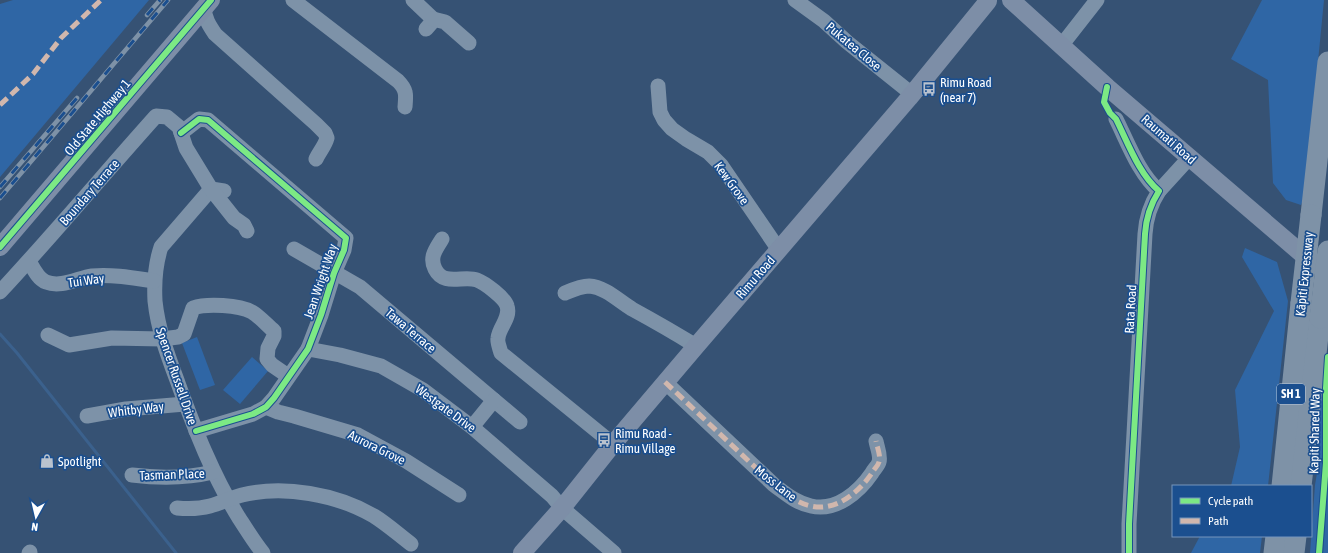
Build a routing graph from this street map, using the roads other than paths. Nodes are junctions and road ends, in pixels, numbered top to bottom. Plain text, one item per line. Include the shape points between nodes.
1 (293, 0) edge
2 (413, 0) edge
3 (795, 0) edge
4 (988, 0) edge
5 (1008, 0) edge
6 (1011, 0) edge
7 (1097, 0) edge
8 (208, 4) edge
9 (469, 43) dead end
10 (1062, 46) junction
11 (1328, 62) edge
12 (658, 86) dead end
13 (912, 94) junction
14 (405, 107) dead end
15 (1116, 119) dead end
16 (181, 133) junction
17 (1190, 157) junction
18 (316, 159) dead end
19 (218, 190) junction
20 (1159, 191) junction
21 (247, 231) dead end
22 (442, 239) dead end
23 (0, 247) edge
24 (294, 249) dead end
25 (779, 250) junction
26 (1328, 251) edge
27 (29, 262) junction
28 (334, 273) junction
29 (1328, 276) edge
30 (154, 281) junction
31 (0, 292) edge
32 (565, 293) dead end
33 (48, 335) dead end
34 (162, 339) junction
35 (696, 346) junction
36 (308, 349) junction
37 (288, 376) junction
38 (665, 382) junction
39 (494, 400) junction
40 (185, 404) junction
41 (266, 407) junction
42 (86, 416) dead end
43 (520, 422) dead end
44 (472, 427) junction
45 (196, 431) junction
46 (876, 441) dead end
47 (613, 444) junction
48 (213, 472) junction
49 (132, 475) dead end
50 (1282, 485) edge
51 (1301, 485) edge
52 (459, 495) dead end
53 (228, 500) junction
54 (176, 508) dead end
55 (562, 508) junction
56 (1276, 537) edge
57 (1296, 537) edge
58 (411, 544) dead end
59 (264, 553) edge
60 (522, 553) edge
61 (614, 553) edge
62 (1129, 553) edge
63 (1274, 553) edge
64 (1294, 553) edge

1 - 14 street via 398,81 406,91
2 - 9 street via 429,24 445,22
3 - 13 street, Pukatea Close
4 - 5 main road via 999,5
4 - 13 main road, Rimu Road
6 - 10 main road, Raumati Road
7 - 10 street
8 - 18 street via 205,16 215,34 325,133 326,143
8 - 23 main road, Old State Highway 1
10 - 17 main road, Raumati Road
11 - 50 highway, Kāpiti Expressway / SH 1, bridge
12 - 25 street, Kew Grove via 660,112 664,120 672,129 708,152 721,165
13 - 25 main road, Rimu Road
15 - 20 street via 1144,175
16 - 19 street via 186,148
16 - 27 street, Boundary Terrace via 179,127 167,117 156,116
16 - 28 street, Jean Wright Way via 199,119 208,120 346,238
17 - 20 street, Rata Road
17 - 29 main road, Raumati Road
19 - 21 street via 234,218 244,225
19 - 30 street, Spencer Russell Drive via 161,247
20 - 62 street, Rata Road via 1151,203 1145,234
22 - 47 street via 432,259 438,275 446,279 477,280 501,297 507,306 507,317 497,339 501,353
24 - 28 street, Tawa Terrace
25 - 35 main road, Rimu Road
26 - 51 highway, Kāpiti Expressway / SH 1, bridge
27 - 30 street, Tui Way via 42,280 48,283 62,283 92,276 132,277
27 - 31 street, Boundary Terrace
28 - 36 street, Jean Wright Way
28 - 39 street, Tawa Terrace via 360,287
30 - 34 street, Spencer Russell Drive via 155,303
32 - 35 street via 589,286 603,290
33 - 34 street via 69,345 112,338
34 - 37 street via 184,334 192,308 200,305 234,307 252,312 274,331 267,359
34 - 40 street, Spencer Russell Drive
35 - 38 main road, Rimu Road
36 - 37 street, Jean Wright Way
36 - 44 street, Westgate Drive via 381,366 423,390
37 - 41 street, Jean Wright Way
38 - 46 street, Moss Lane via 774,485 793,500 811,506 826,506 850,497 868,479 879,462
38 - 47 main road, Rimu Road
39 - 43 street, Tawa Terrace
39 - 44 street
40 - 42 street, Whitby Way
40 - 45 street, Spencer Russell Drive
41 - 45 street, Jean Wright Way via 253,414
41 - 52 street, Aurora Grove via 358,436 406,461
44 - 55 street, Westgate Drive via 552,496
45 - 48 street, Spencer Russell Drive
47 - 55 main road, Rimu Road
48 - 49 street, Tasman Place via 200,475
48 - 53 street, Spencer Russell Drive
53 - 54 street via 210,506
53 - 58 street via 241,495 270,492 294,492 327,498 346,503 374,517
53 - 59 street, Spencer Russell Drive
55 - 60 main road, Rimu Road
55 - 61 street, Westgate Drive
56 - 63 highway
57 - 64 highway

